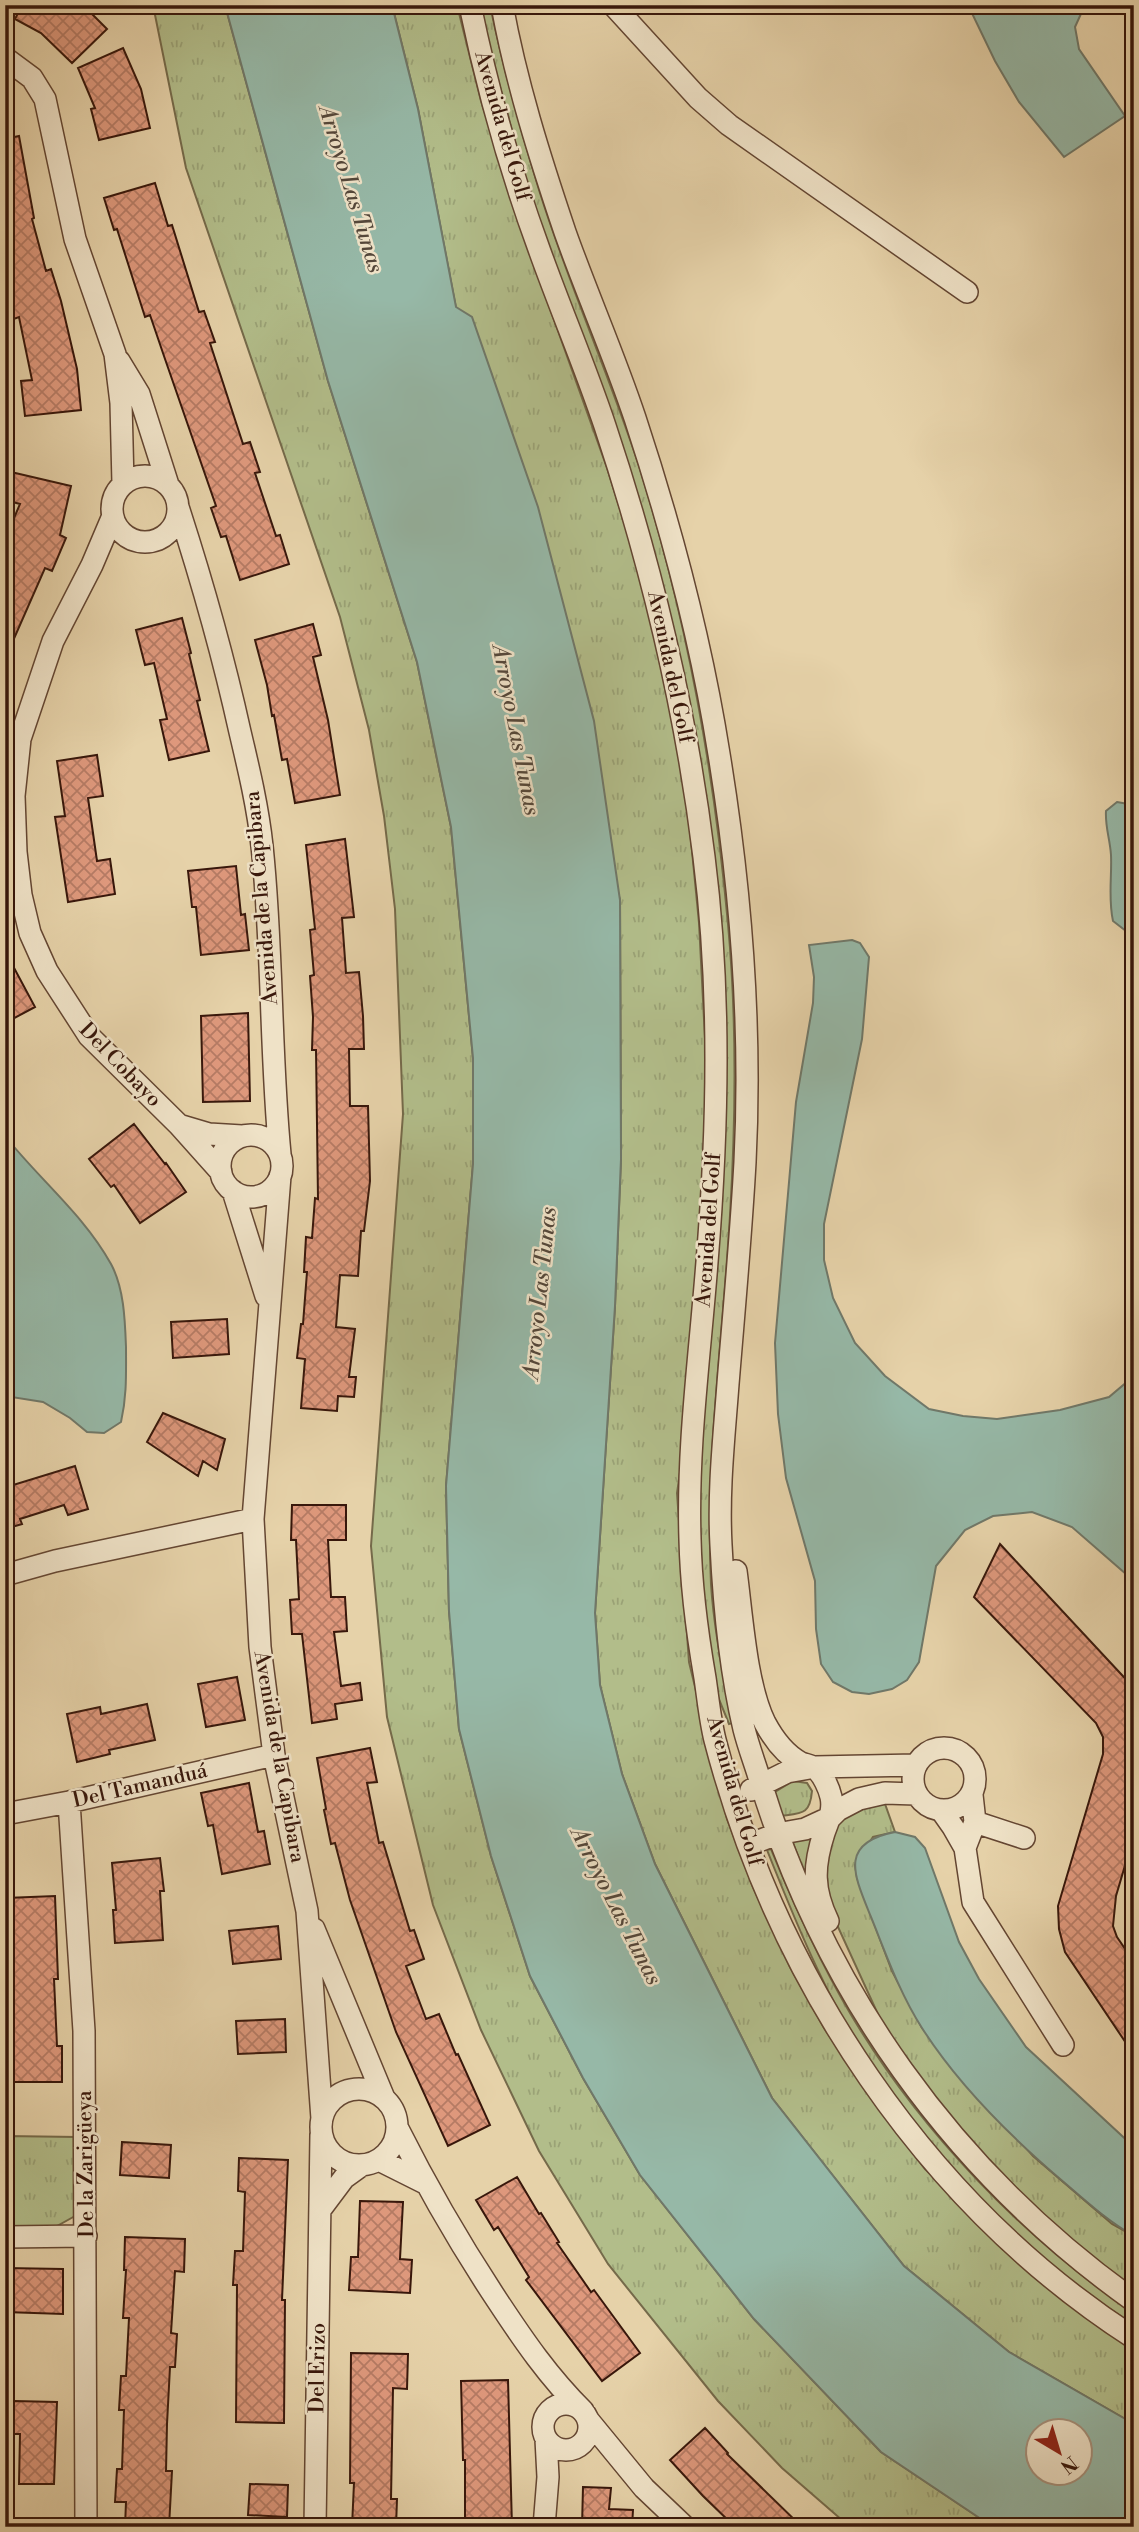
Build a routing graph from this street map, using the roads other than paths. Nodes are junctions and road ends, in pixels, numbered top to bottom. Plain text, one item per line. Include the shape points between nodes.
1 (470, 5) edge
2 (502, 5) edge
3 (613, 5) edge
4 (5, 58) edge
5 (967, 292) dead end
6 (115, 354) junction
7 (123, 484) junction
8 (168, 485) junction
9 (178, 507) junction
10 (112, 518) junction
11 (162, 538) junction
12 (138, 542) junction
13 (93, 565) junction
14 (198, 566) junction
15 (276, 1111) junction
16 (179, 1125) junction
17 (247, 1136) junction
18 (280, 1154) junction
19 (221, 1172) junction
20 (280, 1176) junction
21 (233, 1191) junction
22 (269, 1308) junction
23 (721, 1471) junction
24 (253, 1519) junction
25 (5, 1575) edge
26 (274, 1755) junction
27 (916, 1765) junction
28 (815, 1767) junction
29 (762, 1785) junction
30 (916, 1794) junction
31 (972, 1795) junction
32 (733, 1798) junction
33 (69, 1802) junction
34 (941, 1810) junction
35 (5, 1814) edge
36 (831, 1817) junction
37 (975, 1822) junction
38 (777, 1834) junction
39 (1024, 1838) dead end
40 (748, 1845) junction
41 (965, 1848) junction
42 (307, 1911) junction
43 (1063, 2045) dead end
44 (891, 2053) junction
45 (384, 2098) junction
46 (321, 2127) junction
47 (397, 2127) junction
48 (371, 2162) junction
49 (425, 2183) junction
50 (320, 2210) junction
51 (86, 2236) junction
52 (5, 2237) edge
53 (1134, 2301) edge
54 (1134, 2338) edge
55 (538, 2361) junction
56 (586, 2416) junction
57 (545, 2417) junction
58 (546, 2439) junction
59 (577, 2446) junction
60 (618, 2458) junction
61 (548, 2477) junction
62 (86, 2527) edge
63 (315, 2527) edge
64 (544, 2527) edge
65 (685, 2527) edge

1 - 32 street, Avenida del Golf via 517,182 642,544 669,651 705,860 717,1089 690,1541 696,1622 714,1737
2 - 23 street, Avenida del Golf via 546,173 635,418 671,536 699,645 735,856 748,1089
3 - 5 street via 698,98 729,125
4 - 6 street, Avenida de la Capibara via 32,78 45,99 75,239
6 - 7 street, Avenida de la Capibara
6 - 8 street, Avenida de la Capibara via 139,394
7 - 8 street via 151,477
7 - 10 street, Avenida de la Capibara via 113,500
8 - 9 street, Avenida de la Capibara
9 - 11 street via 174,525
9 - 14 street, Avenida de la Capibara
10 - 12 street via 122,534
10 - 13 street, Del Cobayo
11 - 12 street
11 - 14 street
12 - 13 street via 115,549
13 - 16 street, Del Cobayo via 53,641 20,739 13,796 21,895 30,933 74,1016
14 - 15 street, Avenida de la Capibara via 223,654 262,845
15 - 17 street
15 - 18 street, Avenida de la Capibara
16 - 17 street, Del Cobayo via 209,1134
16 - 19 street, Del Cobayo
17 - 18 street via 269,1140
17 - 19 street via 227,1146
18 - 20 street, Avenida de la Capibara
19 - 21 street, Avenida de la Capibara
20 - 21 street via 276,1185 260,1196
20 - 22 street, Avenida de la Capibara
21 - 22 street, Avenida de la Capibara
22 - 24 street, Avenida de la Capibara
23 - 28 street via 754,1695 780,1745 801,1763
23 - 29 street, Avenida del Golf via 727,1618 744,1729
24 - 25 street
24 - 26 street, Avenida de la Capibara via 260,1647
26 - 33 street, Del Tamanduá
26 - 42 street, Avenida de la Capibara
27 - 28 street
27 - 30 street
27 - 31 street via 934,1750 958,1752 974,1770
28 - 29 street via 787,1772
28 - 36 street via 831,1799
29 - 32 street
29 - 38 street, Avenida del Golf
30 - 34 street via 929,1807
30 - 36 street via 859,1799
31 - 34 street via 953,1809
31 - 37 street
32 - 40 street, Avenida del Golf
33 - 35 street, Del Tamanduá
33 - 51 street, De la Zarigüeya via 84,2031
34 - 41 street
36 - 38 street via 805,1829
36 - 44 street via 816,1869 816,1889
37 - 39 street
37 - 41 street
38 - 40 street
38 - 44 street, Avenida del Golf via 827,1947
40 - 54 street, Avenida del Golf via 771,1904 817,1994 897,2116 943,2172 1019,2249
41 - 43 street via 973,1902
42 - 45 street, Avenida de la Capibara
42 - 46 street, Avenida de la Capibara
44 - 53 street, Avenida del Golf via 921,2097 1005,2194 1071,2255
45 - 46 street via 360,2089 347,2091 326,2107
45 - 47 street, Avenida de la Capibara
46 - 48 street via 325,2146 341,2161
46 - 50 street, Del Erizo
47 - 48 street via 388,2151
47 - 49 street, Avenida de la Capibara
48 - 49 street
48 - 50 street via 344,2178
49 - 55 street, Avenida de la Capibara
50 - 63 street, Del Erizo
51 - 52 street
51 - 62 street, De la Zarigüeya
55 - 56 street, Avenida de la Capibara
55 - 57 street, Avenida de la Capibara
56 - 57 street via 577,2406 562,2404
56 - 59 street via 590,2428
56 - 60 street, Avenida de la Capibara
57 - 58 street, Avenida de la Capibara
58 - 59 street, Avenida de la Capibara via 556,2448
58 - 61 street
59 - 60 street, Avenida de la Capibara via 598,2446
59 - 61 street
60 - 65 street, Avenida de la Capibara
61 - 64 street

